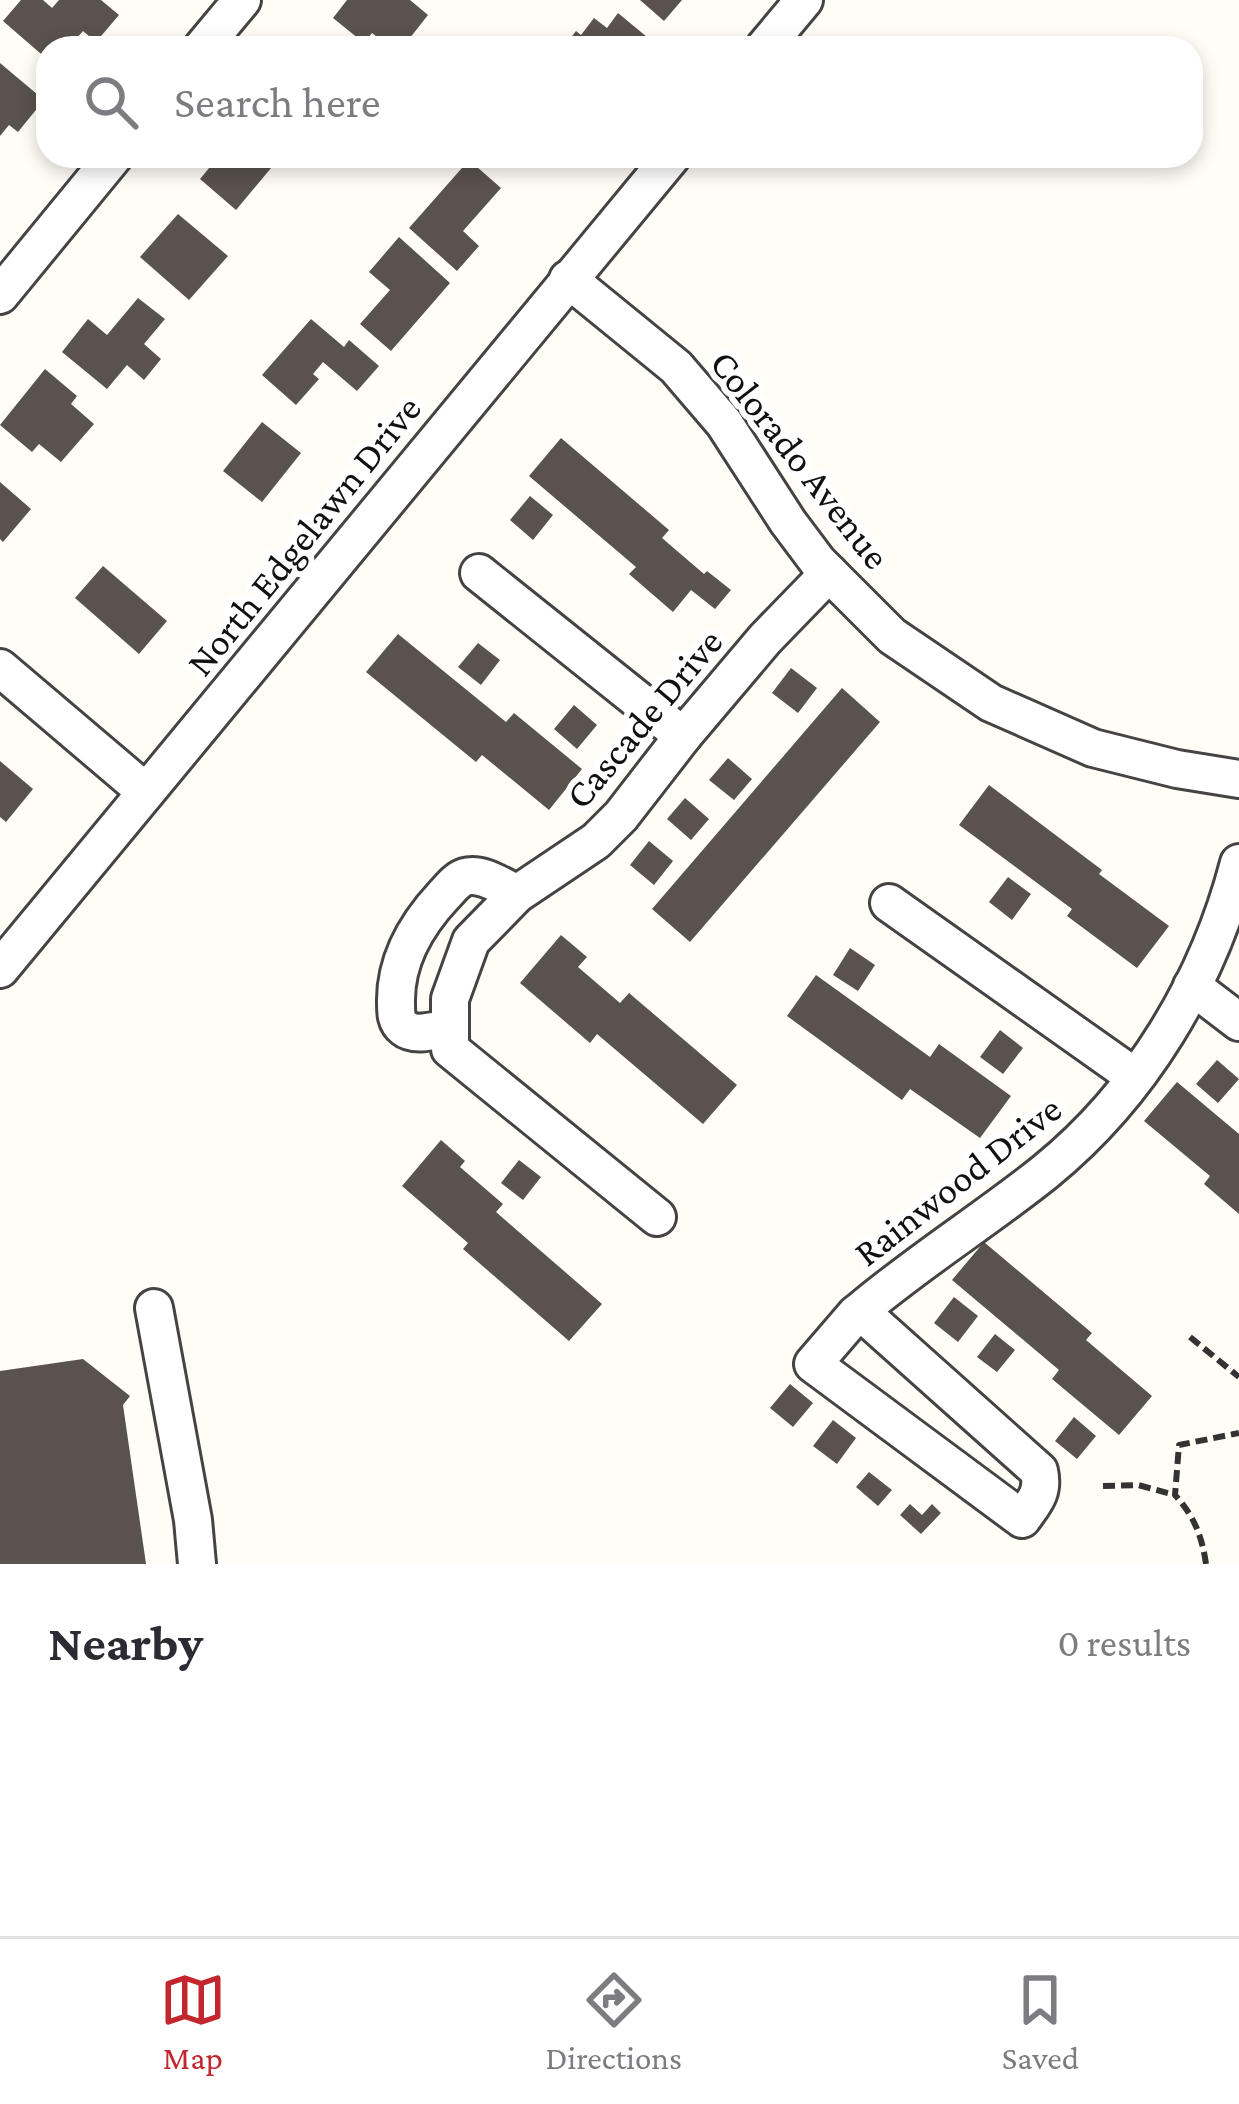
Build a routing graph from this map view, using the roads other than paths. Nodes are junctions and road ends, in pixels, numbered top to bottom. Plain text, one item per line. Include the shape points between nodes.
1 (242, 0) edge
2 (804, 0) edge
3 (212, 36) edge
4 (774, 36) edge
5 (104, 168) edge
6 (662, 168) edge
7 (568, 279) junction
8 (0, 296) edge
9 (829, 573) junction
10 (479, 574) dead end
11 (0, 668) edge
12 (683, 736) junction
13 (1239, 779) edge
14 (146, 792) junction
15 (1239, 863) edge
16 (518, 894) junction
17 (889, 903) dead end
18 (0, 969) edge
19 (1192, 986) junction
20 (1239, 1022) edge
21 (450, 1028) junction
22 (1135, 1077) junction
23 (657, 1216) dead end
24 (154, 1308) dead end
25 (860, 1311) junction
26 (197, 1564) edge

1 - 3 street
2 - 4 street
5 - 8 street
6 - 7 street, North Edgelawn Drive
7 - 9 street, Colorado Avenue via 676,367
7 - 14 street, North Edgelawn Drive
9 - 12 street, Cascade Drive
9 - 13 street, Colorado Avenue via 892,636 991,703 1094,748
10 - 12 street
11 - 14 street
12 - 16 street, Cascade Drive via 596,841
14 - 18 street, North Edgelawn Drive
15 - 19 street, Rainwood Drive
16 - 21 street, Cascade Drive via 471,941 450,999
16 - 21 street via 477,877 458,881 405,952 395,981 397,1019 410,1032
17 - 22 street
19 - 20 street
19 - 22 street, Rainwood Drive
21 - 23 street via 450,1048
22 - 25 street, Rainwood Drive via 1046,1171
24 - 26 street
25 - 25 street, Rainwood Drive via 1039,1471 1039,1496 1022,1519 813,1364

